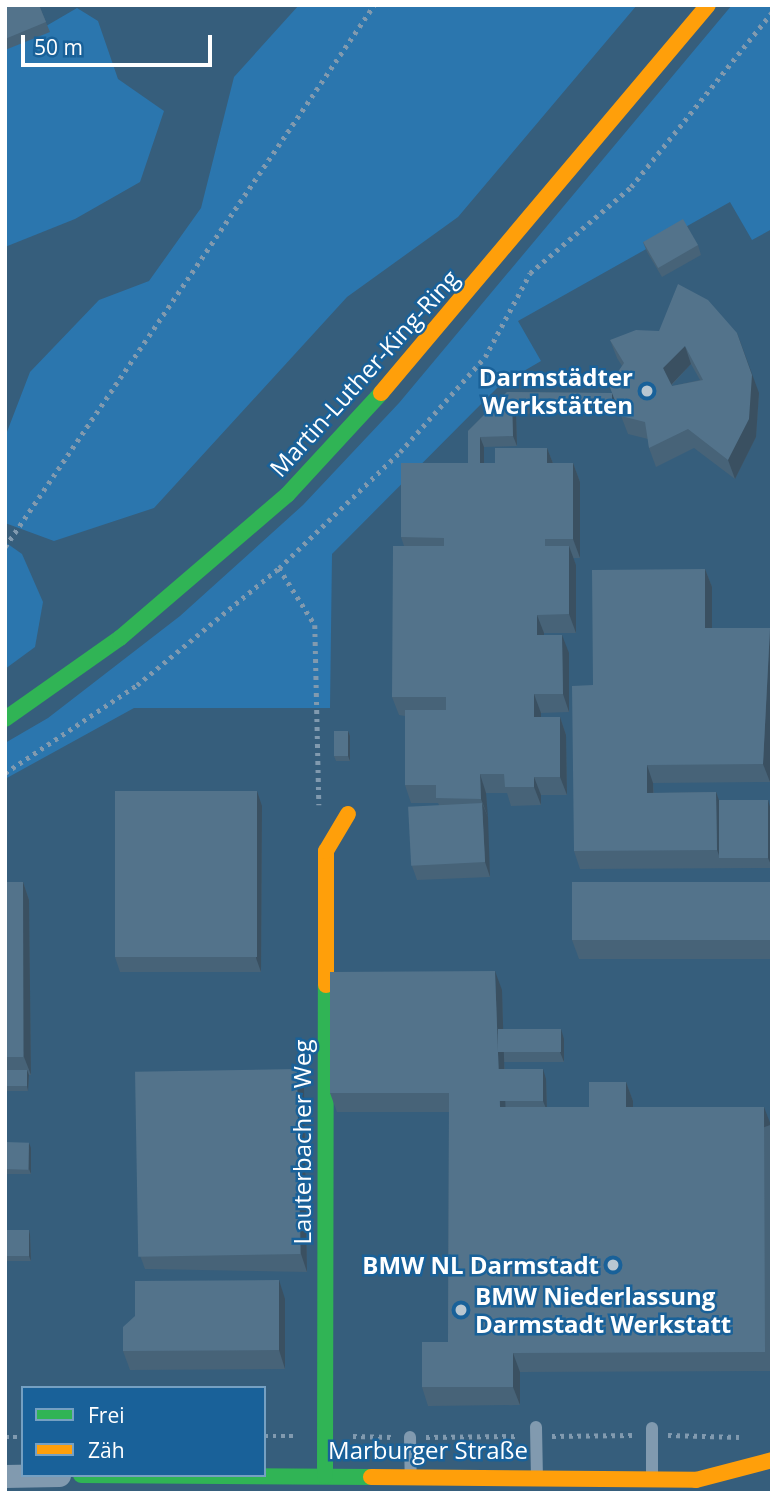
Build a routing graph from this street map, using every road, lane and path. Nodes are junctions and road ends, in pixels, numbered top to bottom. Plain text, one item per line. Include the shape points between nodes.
1 (374, 5) edge
2 (708, 5) edge
3 (772, 12) edge
4 (5, 548) edge
5 (279, 568) junction
6 (5, 719) edge
7 (5, 773) edge
8 (348, 814) dead end
9 (326, 851) junction
10 (536, 1431) junction
11 (652, 1432) junction
12 (410, 1437) joint
13 (745, 1437) dead end
14 (772, 1460) edge
15 (266, 1476) edge
16 (325, 1476) junction
17 (411, 1476) junction
18 (537, 1477) junction
19 (652, 1479) junction

1 - 4 path
2 - 6 street, Martin-Luther-King-Ring via 370,407 286,495 120,638
3 - 5 path via 622,196 530,273 485,357 400,452
5 - 7 path via 137,685
5 - 9 path via 315,625 316,780
8 - 9 street
9 - 16 street, Lauterbacher Weg
10 - 11 path
10 - 12 path
10 - 18 lane
11 - 13 path
11 - 19 lane
12 - 17 lane
14 - 19 street, Marburger Straße via 696,1480
15 - 16 street, Marburger Straße
16 - 17 street, Marburger Straße
17 - 18 street, Marburger Straße
18 - 19 street, Marburger Straße

